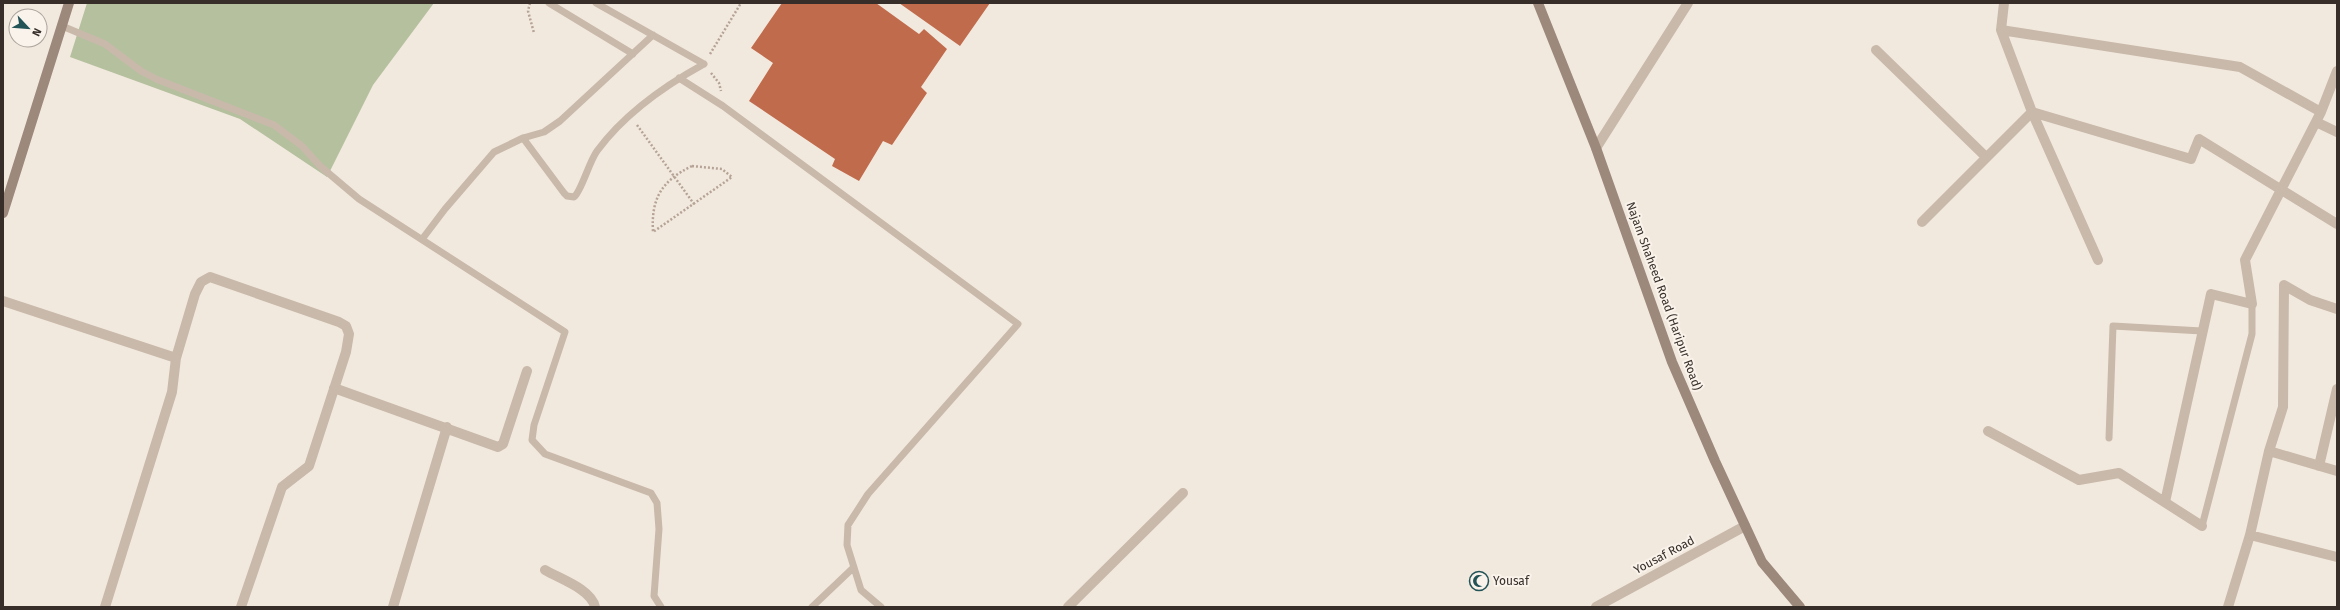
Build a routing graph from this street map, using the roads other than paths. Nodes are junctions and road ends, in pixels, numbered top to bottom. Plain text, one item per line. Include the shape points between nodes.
1 (68, 3) edge
2 (549, 3) edge
3 (596, 3) edge
4 (1538, 3) edge
5 (1688, 3) edge
6 (2004, 3) edge
7 (62, 26) junction
8 (2001, 30) junction
9 (653, 35) junction
10 (1876, 50) dead end
11 (633, 54) junction
12 (2337, 71) edge
13 (679, 78) junction
14 (2032, 112) junction
15 (2321, 112) junction
16 (2316, 122) junction
17 (2337, 132) edge
18 (523, 138) junction
19 (1596, 148) junction
20 (1986, 158) junction
21 (2282, 190) junction
22 (3, 213) edge
23 (1922, 222) dead end
24 (2337, 224) edge
25 (423, 238) junction
26 (2098, 260) dead end
27 (3, 301) edge
28 (2252, 304) junction
29 (2337, 309) edge
30 (2202, 331) junction
31 (176, 358) junction
32 (526, 371) dead end
33 (334, 388) junction
34 (2337, 389) edge
35 (447, 427) junction
36 (1988, 430) dead end
37 (2109, 438) dead end
38 (2269, 451) junction
39 (2319, 466) junction
40 (2337, 471) edge
41 (1183, 493) dead end
42 (2165, 502) junction
43 (1745, 526) junction
44 (2202, 526) joint
45 (2250, 535) junction
46 (2337, 557) edge
47 (853, 568) junction
48 (545, 570) dead end
49 (105, 607) edge
50 (242, 607) edge
51 (393, 607) edge
52 (595, 607) edge
53 (661, 607) edge
54 (812, 607) edge
55 (881, 607) edge
56 (1068, 607) edge
57 (1596, 607) edge
58 (1800, 607) edge
59 (2228, 607) edge

1 - 7 main road
2 - 11 lane
3 - 9 lane
4 - 19 main road, Najam Shaheed Road (Haripur Road)
5 - 19 street
6 - 8 street
7 - 22 main road
7 - 25 lane via 105,44 141,72 274,125 302,146 320,166 359,198
8 - 14 street
8 - 15 street via 2240,67
9 - 11 lane
9 - 13 lane via 704,64
10 - 20 street
11 - 18 lane via 560,121 544,132
12 - 15 street
13 - 18 lane via 630,115 597,151 574,197 564,193
13 - 47 lane via 723,106 1018,324 868,494 854,514 848,525 847,545
14 - 20 street
14 - 21 street via 2191,159 2199,139
14 - 26 street
15 - 16 street
16 - 17 street
16 - 21 street
18 - 25 lane via 494,152
19 - 43 main road, Najam Shaheed Road (Haripur Road) via 1672,362
20 - 23 street
21 - 24 street
21 - 28 street via 2245,260
25 - 53 lane via 565,332 534,425 532,440 545,454 651,493 657,503 659,529 654,596
27 - 31 street
28 - 30 street via 2211,294
28 - 44 lane via 2252,334
29 - 38 street via 2310,300 2284,285 2283,407
30 - 37 lane via 2113,326
30 - 42 street
31 - 33 street via 194,294 201,282 210,277 346,326 349,334 346,352
31 - 49 street via 172,392
32 - 35 street via 503,444 498,447 491,446
33 - 35 street
33 - 50 street via 309,466 282,487 275,502
34 - 39 street
35 - 51 street
36 - 42 street via 2079,480 2119,473
38 - 39 street
38 - 45 street
39 - 40 street
41 - 56 street
42 - 44 street
43 - 57 street, Yousaf Road
43 - 58 main road, Najam Shaheed Road (Haripur Road) via 1762,562
45 - 46 street
45 - 59 street
47 - 54 lane
47 - 55 lane via 861,590
48 - 52 street via 594,600

